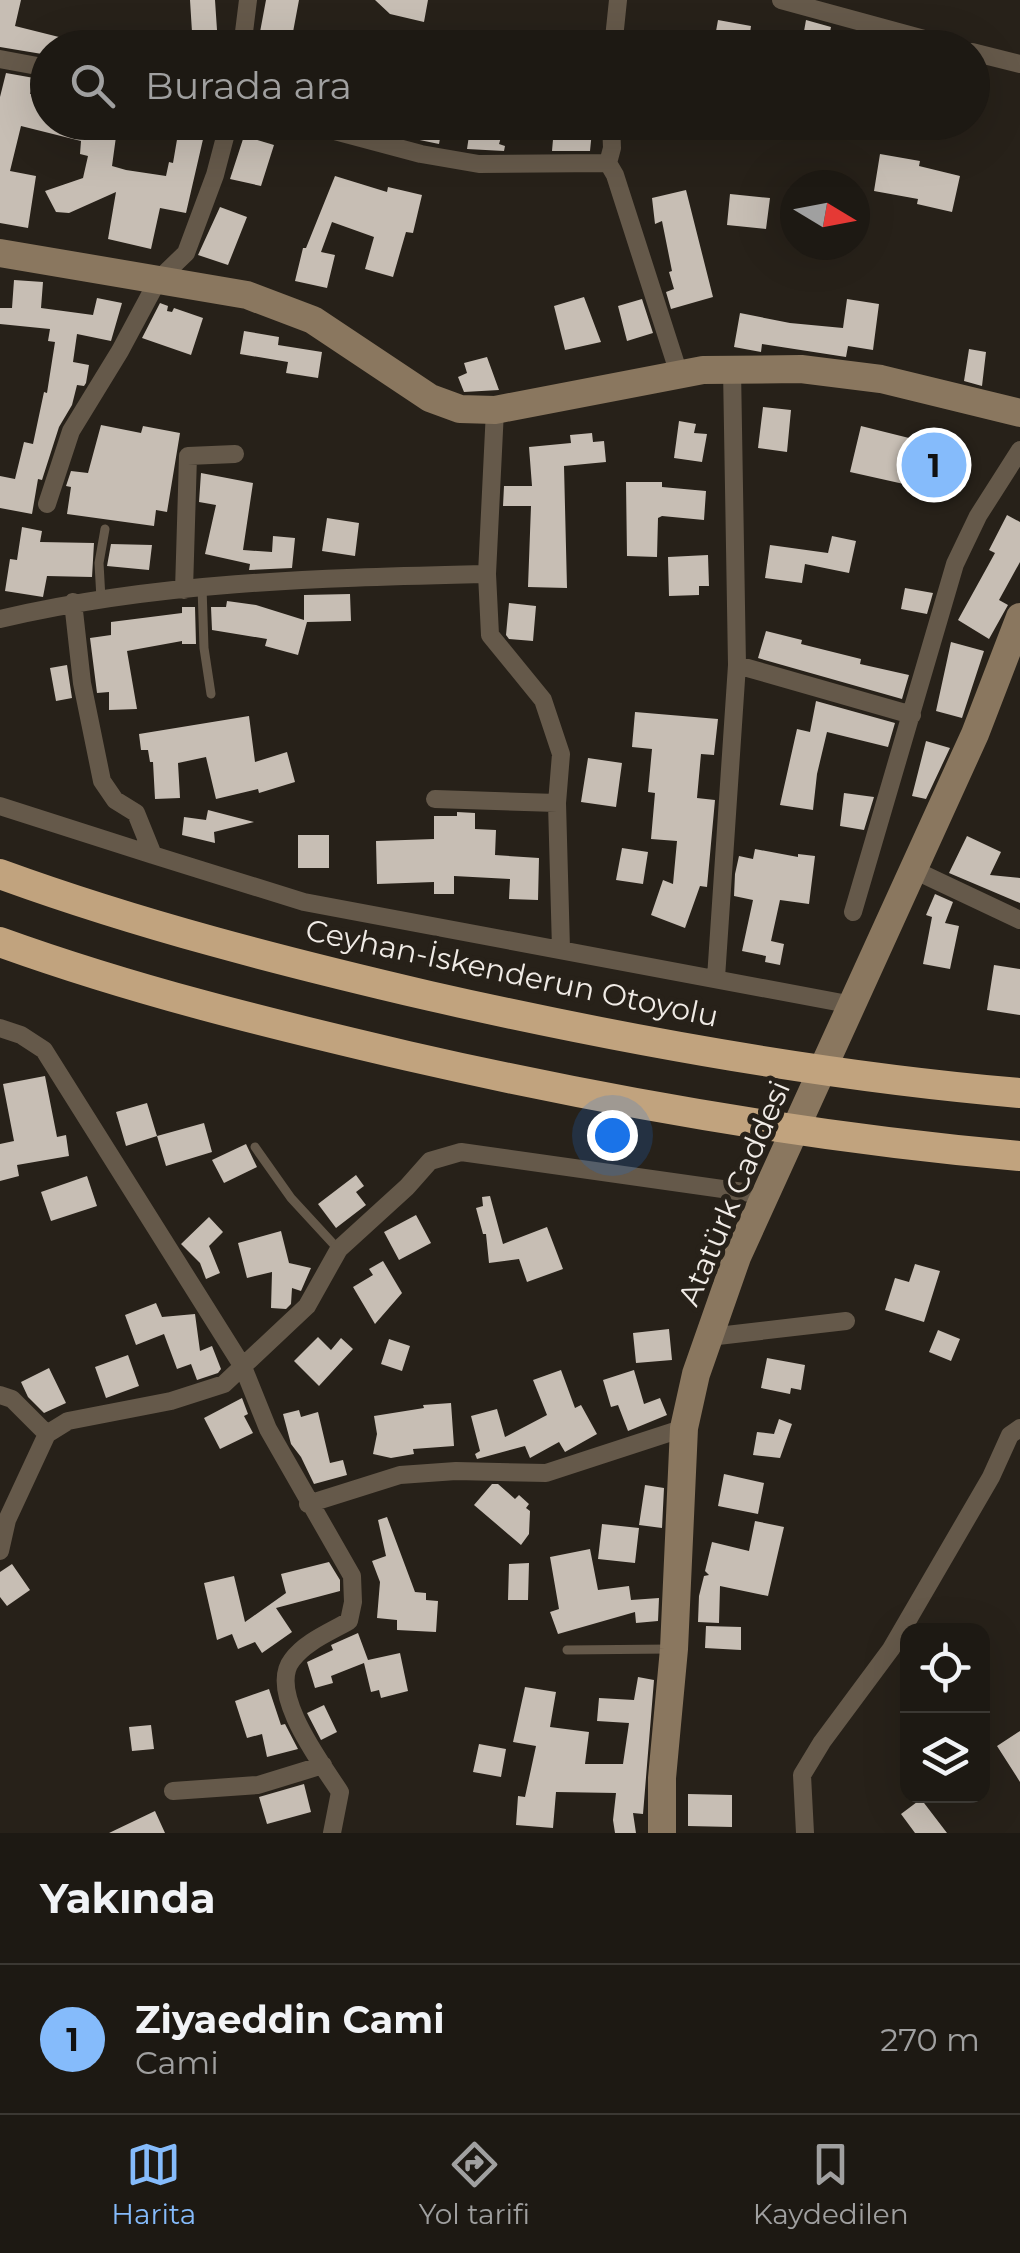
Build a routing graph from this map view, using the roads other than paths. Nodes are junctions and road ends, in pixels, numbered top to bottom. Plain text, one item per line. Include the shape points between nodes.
1 (248, 0) edge
2 (618, 0) edge
3 (781, 0) edge
4 (244, 30) edge
5 (615, 30) edge
6 (891, 30) edge
7 (990, 56) edge
8 (0, 58) edge
9 (30, 64) edge
10 (1020, 64) edge
11 (224, 140) edge
12 (368, 140) edge
13 (612, 140) edge
14 (608, 164) junction
15 (0, 253) edge
16 (158, 280) junction
17 (732, 369) junction
18 (679, 374) junction
19 (495, 410) junction
20 (1020, 412) edge
21 (1020, 450) edge
22 (234, 454) dead end
23 (47, 504) dead end
24 (105, 528) dead end
25 (487, 574) junction
26 (193, 588) junction
27 (102, 599) junction
28 (73, 602) junction
29 (1020, 616) edge
30 (0, 619) edge
31 (737, 665) junction
32 (211, 694) dead end
33 (912, 715) junction
34 (435, 798) dead end
35 (558, 803) junction
36 (0, 806) edge
37 (153, 855) junction
38 (912, 869) junction
39 (0, 874) edge
40 (854, 912) dead end
41 (1020, 920) edge
42 (0, 942) edge
43 (561, 949) junction
44 (716, 978) junction
45 (853, 1005) junction
46 (0, 1028) edge
47 (1020, 1093) edge
48 (254, 1147) dead end
49 (1020, 1156) edge
50 (765, 1196) junction
51 (339, 1249) junction
52 (846, 1321) dead end
53 (709, 1337) junction
54 (244, 1367) junction
55 (0, 1395) edge
56 (684, 1428) junction
57 (1020, 1428) edge
58 (48, 1434) junction
59 (308, 1504) junction
60 (0, 1551) edge
61 (674, 1649) junction
62 (567, 1650) dead end
63 (323, 1765) junction
64 (173, 1791) dead end
65 (332, 1833) edge
66 (662, 1833) edge
67 (805, 1833) edge

1 - 4 street
2 - 5 street
3 - 6 street
7 - 10 street
8 - 9 street
11 - 16 street via 186,253
12 - 14 street via 479,164
13 - 14 street
14 - 18 street
15 - 16 street
16 - 19 street via 247,295 313,320 430,398 460,409
16 - 23 street via 71,432
17 - 18 street
17 - 20 street via 801,369 881,380
17 - 31 street
18 - 19 street
19 - 25 street
21 - 33 street via 954,564
22 - 26 street via 188,456
24 - 27 lane
25 - 26 street via 284,578
25 - 35 street via 490,635 543,700 561,754
26 - 27 street
26 - 32 lane
27 - 28 street
28 - 30 street
28 - 37 street via 102,781 136,813
29 - 38 street, Atatürk Caddesi via 976,734
31 - 33 street
31 - 44 street
33 - 40 street
34 - 35 street
35 - 43 street
36 - 37 street
37 - 43 street via 304,902
38 - 41 street
38 - 45 street, Atatürk Caddesi
39 - 47 highway, Ceyhan-İskenderun Otoyolu via 326,972 568,1028
42 - 49 highway via 292,1029 556,1090 759,1124
43 - 44 street
44 - 45 street
45 - 50 street, Atatürk Caddesi
46 - 54 street via 44,1050
48 - 51 lane
50 - 51 street via 461,1152 430,1161
50 - 53 street, Atatürk Caddesi
51 - 54 street via 307,1306
52 - 53 street
53 - 56 street, Atatürk Caddesi
54 - 58 street via 224,1384 68,1421
54 - 59 street
55 - 58 street
56 - 59 street via 546,1473 400,1475
56 - 61 street, Atatürk Caddesi
57 - 67 street via 1010,1435 891,1649 802,1774
58 - 60 street via 7,1520
59 - 63 street via 352,1576 349,1621 302,1649 288,1664 284,1682
61 - 62 lane
61 - 66 street, Atatürk Caddesi
63 - 64 street via 258,1785
63 - 65 street via 340,1792

